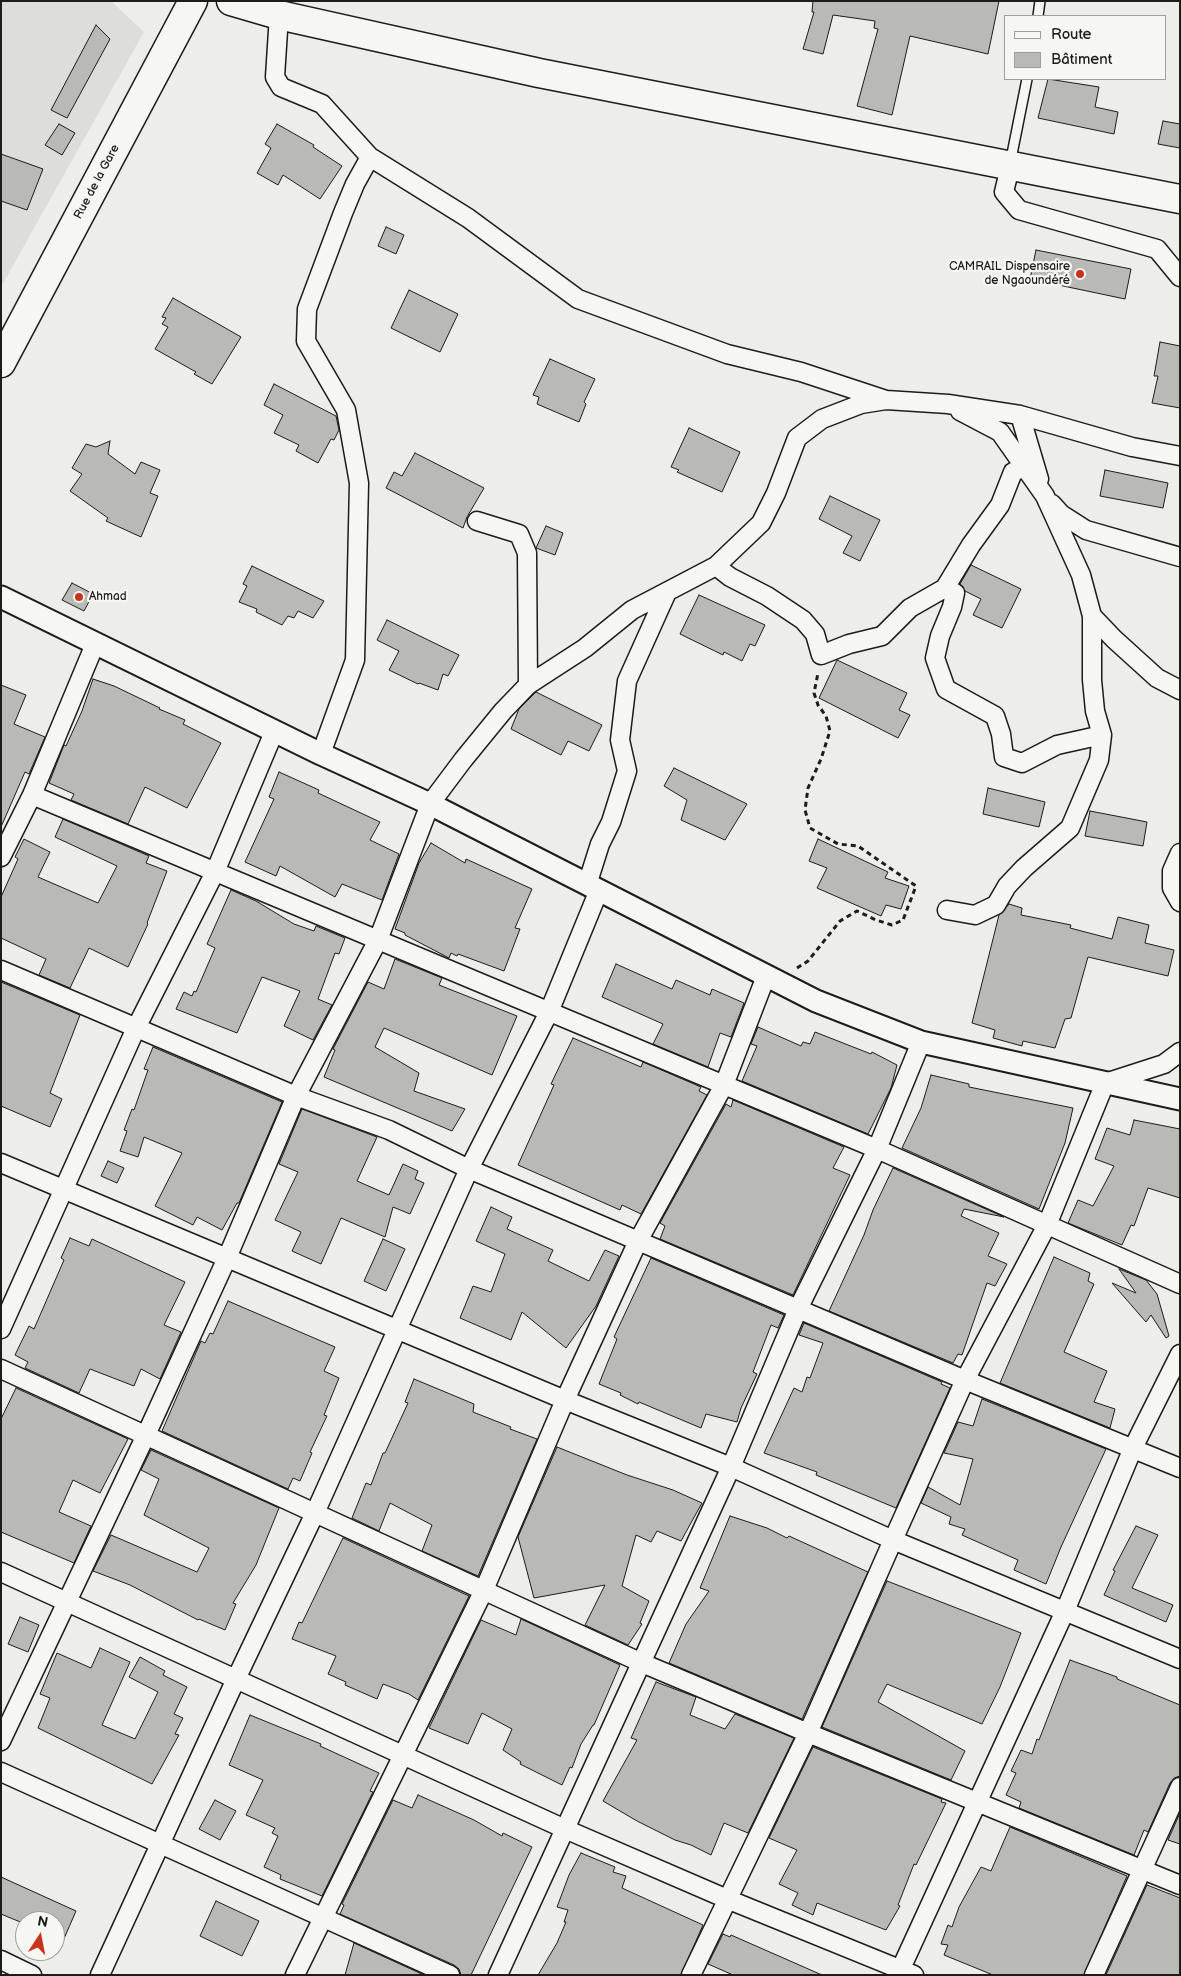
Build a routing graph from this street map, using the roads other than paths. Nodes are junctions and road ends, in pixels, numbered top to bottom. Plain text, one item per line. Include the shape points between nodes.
1 (193, 1) edge
2 (231, 1) edge
3 (1040, 1) edge
4 (279, 15) junction
5 (1038, 15) edge
6 (1027, 80) edge
7 (370, 157) junction
8 (1010, 166) junction
9 (1180, 199) edge
10 (1180, 276) edge
11 (1, 363) edge
12 (886, 400) junction
13 (948, 404) junction
14 (1020, 415) junction
15 (1180, 456) edge
16 (1025, 467) junction
17 (1044, 496) junction
18 (477, 521) dead end
19 (1180, 557) edge
20 (716, 566) junction
21 (945, 588) junction
22 (667, 592) junction
23 (1, 597) edge
24 (1092, 616) junction
25 (95, 644) junction
26 (528, 685) junction
27 (1180, 690) edge
28 (274, 732) junction
29 (1102, 735) junction
30 (321, 754) junction
31 (32, 795) junction
32 (430, 804) junction
33 (1180, 852) edge
34 (1, 857) edge
35 (215, 872) junction
36 (593, 888) junction
37 (1180, 902) edge
38 (947, 910) dead end
39 (378, 940) junction
40 (1, 970) edge
41 (766, 976) junction
42 (549, 1012) junction
43 (136, 1028) junction
44 (920, 1042) junction
45 (1180, 1052) edge
46 (1105, 1083) junction
47 (724, 1085) junction
48 (296, 1096) junction
49 (1180, 1099) edge
50 (877, 1149) junction
51 (1, 1163) edge
52 (469, 1169) junction
53 (64, 1189) junction
54 (1047, 1225) junction
55 (638, 1241) junction
56 (227, 1258) junction
57 (1180, 1284) edge
58 (798, 1309) junction
59 (1, 1329) edge
60 (397, 1329) junction
61 (1180, 1354) edge
62 (1, 1369) edge
63 (965, 1380) junction
64 (565, 1400) junction
65 (146, 1435) junction
66 (1133, 1448) junction
67 (731, 1467) junction
68 (1180, 1468) edge
69 (315, 1513) junction
70 (893, 1540) junction
71 (1, 1572) edge
72 (484, 1590) junction
73 (67, 1602) junction
74 (1066, 1611) junction
75 (1180, 1659) edge
76 (642, 1663) junction
77 (236, 1679) junction
78 (808, 1733) junction
79 (1, 1741) edge
80 (403, 1755) junction
81 (1, 1772) edge
82 (1180, 1787) edge
83 (978, 1802) junction
84 (564, 1829) junction
85 (161, 1844) junction
86 (1143, 1870) junction
87 (1180, 1885) edge
88 (727, 1899) junction
89 (322, 1917) junction
90 (1, 1960) edge
91 (904, 1973) edge
92 (32, 1975) edge
93 (100, 1975) edge
94 (295, 1975) edge
95 (450, 1975) edge
96 (498, 1975) edge
97 (692, 1975) edge
98 (1094, 1975) edge

1 - 11 main road, Rue de la Gare
2 - 4 main road
3 - 5 lane
4 - 7 street via 275,77 281,87 322,104
4 - 8 main road via 539,74
6 - 8 lane
7 - 12 street via 468,218 578,299 728,354 802,372
7 - 30 street via 355,184 307,309 306,342 346,410 359,482 355,660
8 - 9 main road
8 - 10 street via 1004,192 1018,210 1157,249
12 - 13 street
12 - 20 street via 861,404 822,419 797,438 761,524
13 - 14 street
13 - 16 street via 1000,432
14 - 15 street via 1132,447
14 - 17 street
16 - 17 street
16 - 21 street via 1013,472 1000,505
17 - 19 street via 1061,514 1086,530
17 - 24 street via 1081,575
18 - 26 street via 519,534 527,553
20 - 21 street via 803,620 816,634 822,655 882,636 910,608
20 - 22 street
21 - 29 street via 955,593 935,658 940,674 946,689 995,716 1004,757 1022,763 1056,745
22 - 26 street via 632,610 585,648
22 - 36 street via 627,681 620,740 627,771 611,822 600,844
23 - 25 street
24 - 27 street via 1157,678
24 - 29 street via 1092,680 1095,711
25 - 28 street
25 - 31 street
26 - 32 street via 503,711
28 - 30 street
28 - 35 street
29 - 38 street via 1099,760 1070,828 1024,868 1007,886 996,905 975,915
30 - 32 street
31 - 34 street
31 - 35 street
32 - 36 street
32 - 39 street
33 - 37 street via 1172,872 1172,888
35 - 39 street
35 - 43 street
36 - 41 street
36 - 42 street
39 - 42 street
39 - 48 street
40 - 43 street
41 - 44 street via 816,1002
41 - 47 street
42 - 47 street
42 - 52 street
43 - 48 street
43 - 53 street
44 - 46 street
44 - 50 street
45 - 46 street via 1164,1064
46 - 49 street
46 - 54 street
47 - 50 street
47 - 55 street
48 - 52 street via 389,1130
48 - 56 street
50 - 54 street
50 - 58 street
51 - 53 street
52 - 55 street
52 - 60 street
53 - 56 street
53 - 59 street
54 - 57 street
54 - 63 street
55 - 58 street
55 - 64 street
56 - 60 street
56 - 65 street
58 - 63 street
58 - 67 street
60 - 64 street
60 - 69 street
61 - 66 street
62 - 65 street
63 - 66 street
63 - 70 street
64 - 67 street
64 - 72 street
65 - 69 street
65 - 73 street
66 - 68 street
66 - 74 street
67 - 70 street
67 - 76 street
69 - 72 street
69 - 77 street
70 - 74 street
70 - 78 street
71 - 73 street
72 - 76 street
72 - 80 street
73 - 77 street
73 - 79 street
74 - 75 street
74 - 83 street
76 - 78 street
76 - 84 street
77 - 80 street
77 - 85 street
78 - 83 street
78 - 88 street
80 - 84 street
80 - 89 street
81 - 85 street
82 - 86 street
83 - 86 street
83 - 91 street
84 - 88 street
84 - 96 street
85 - 89 street
85 - 93 street
86 - 87 street
86 - 98 street
88 - 91 street
88 - 97 street
89 - 94 street
89 - 95 street
90 - 92 street

